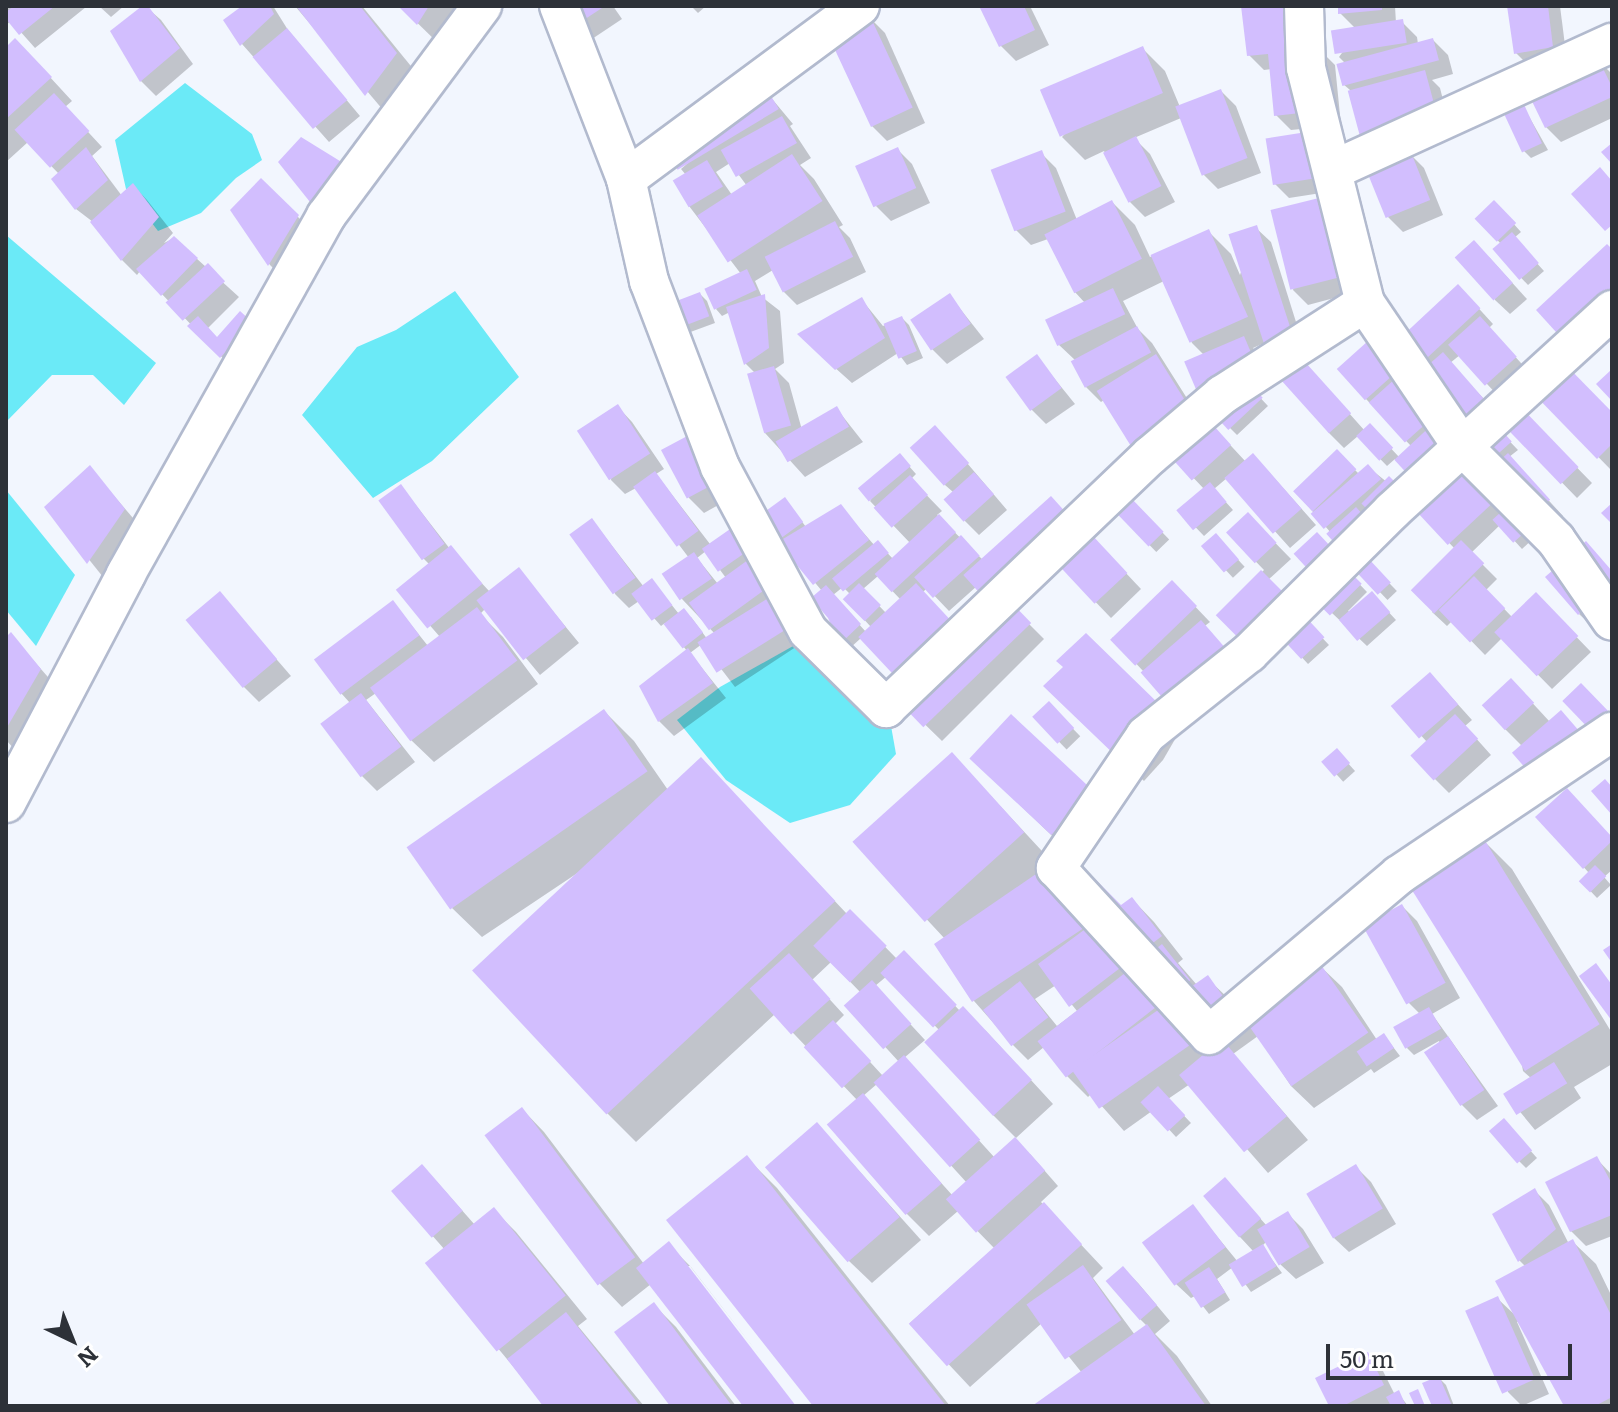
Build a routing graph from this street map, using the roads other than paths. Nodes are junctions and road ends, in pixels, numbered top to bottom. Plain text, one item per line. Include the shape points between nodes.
1 (482, 6) edge
2 (559, 6) edge
3 (860, 6) edge
4 (1304, 6) edge
5 (1612, 43) edge
6 (1333, 170) junction
7 (626, 179) junction
8 (1365, 303) junction
9 (1612, 310) edge
10 (1462, 446) junction
11 (1612, 621) edge
12 (1612, 732) edge
13 (6, 803) edge

1 - 13 street via 326,216 126,574
2 - 7 street
3 - 7 street
4 - 6 street via 1306,68
5 - 6 street
6 - 8 street
7 - 8 street via 649,281 720,467 808,631 886,708 1151,455 1222,395
8 - 10 street
9 - 10 street
10 - 11 street via 1556,540
10 - 12 street via 1249,653 1146,735 1056,868 1209,1035 1399,875

